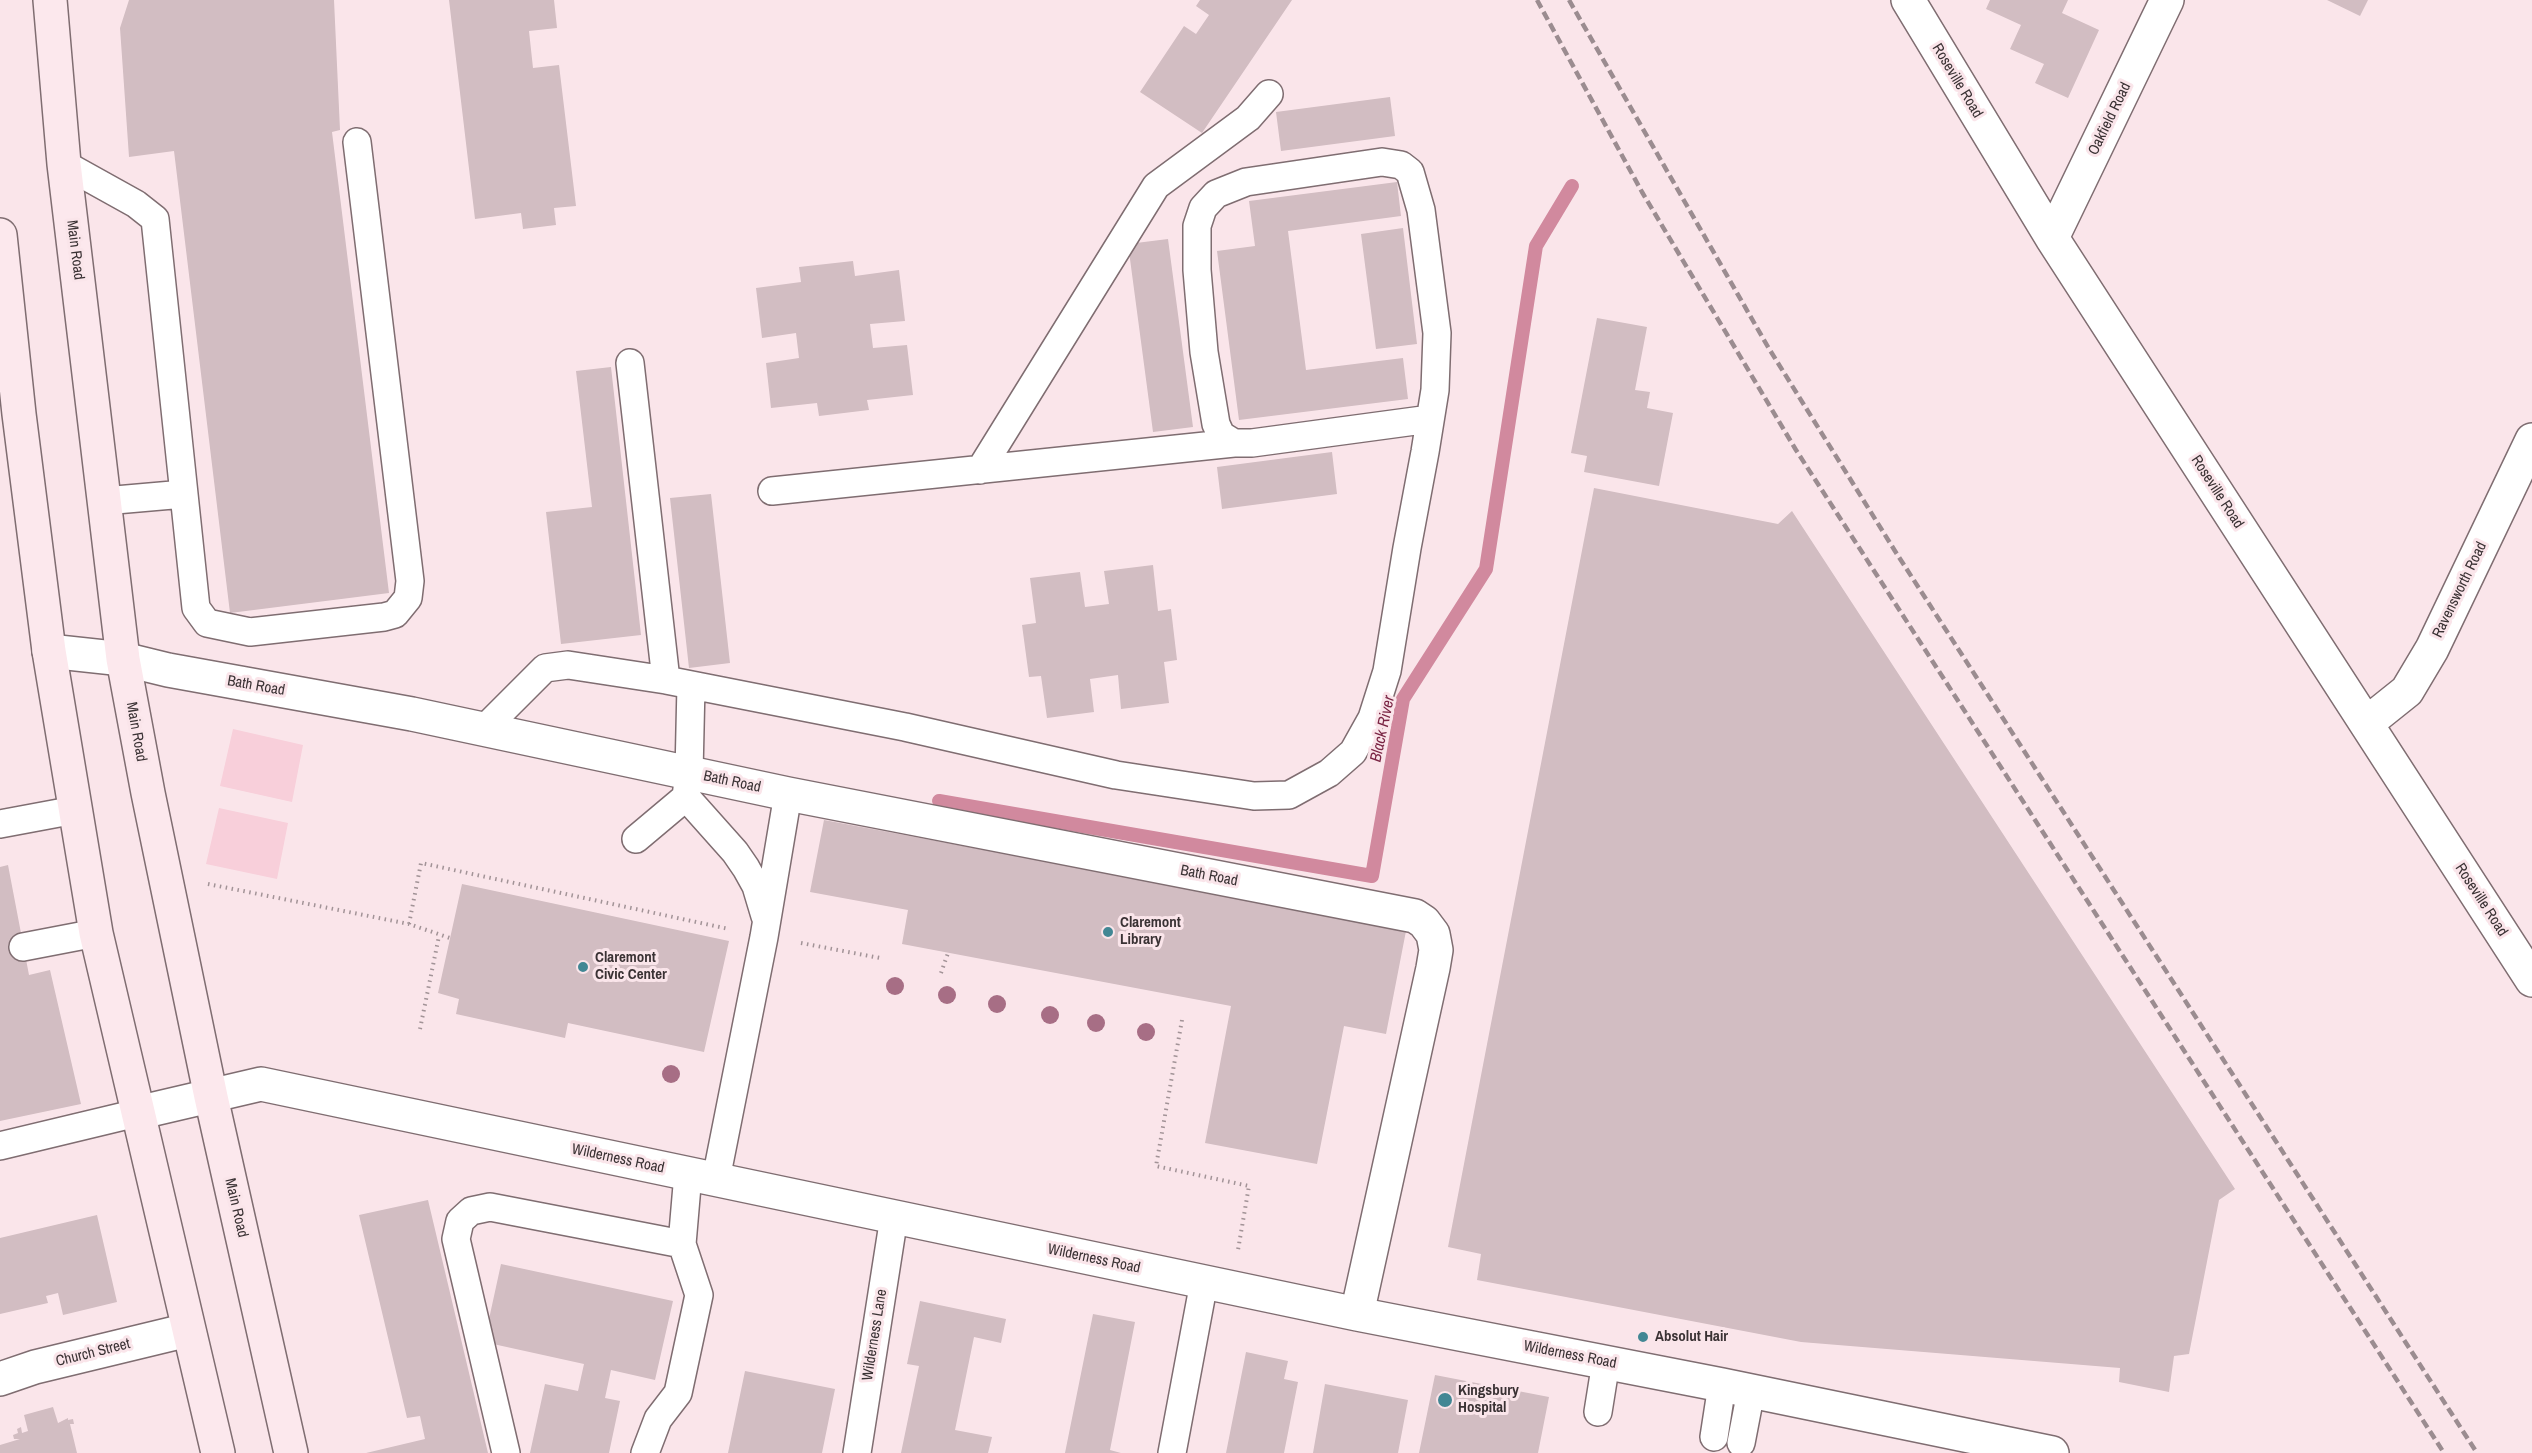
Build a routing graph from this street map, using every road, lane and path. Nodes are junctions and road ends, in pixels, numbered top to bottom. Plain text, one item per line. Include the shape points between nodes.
1 (50, 0) edge
2 (1908, 0) edge
3 (2167, 0) edge
4 (1269, 94) dead end
5 (357, 142) dead end
6 (64, 164) junction
7 (0, 235) edge
8 (2052, 238) junction
9 (630, 363) dead end
10 (10, 415) edge
11 (1430, 419) junction
12 (2532, 440) edge
13 (1234, 444) junction
14 (980, 470) junction
15 (772, 491) dead end
16 (184, 494) junction
17 (104, 501) junction
18 (49, 651) junction
19 (123, 659) junction
20 (678, 682) junction
21 (2367, 723) junction
22 (483, 730) junction
23 (688, 785) junction
24 (788, 794) junction
25 (75, 810) junction
26 (0, 824) edge
27 (636, 839) dead end
28 (206, 884) dead end
29 (408, 924) junction
30 (728, 929) dead end
31 (766, 930) junction
32 (96, 933) junction
33 (439, 936) junction
34 (450, 938) dead end
35 (23, 947) dead end
36 (948, 953) dead end
37 (880, 957) dead end
38 (941, 973) dead end
39 (2532, 980) edge
40 (1182, 1020) dead end
41 (420, 1029) dead end
42 (211, 1097) junction
43 (137, 1113) junction
44 (0, 1146) edge
45 (702, 1177) junction
46 (894, 1217) junction
47 (682, 1245) junction
48 (1217, 1285) junction
49 (1357, 1314) junction
50 (188, 1330) junction
51 (1606, 1362) junction
52 (0, 1379) edge
53 (1736, 1388) junction
54 (1598, 1412) dead end
55 (1714, 1437) dead end
56 (1741, 1443) dead end
57 (218, 1453) edge
58 (291, 1453) edge
59 (506, 1453) edge
60 (645, 1453) edge
61 (857, 1453) edge
62 (1172, 1453) edge
63 (2052, 1453) edge

1 - 6 main road, Main Road
2 - 8 street, Roseville Road
3 - 8 street, Oakfield Road
4 - 14 lane via 1248,118 1156,186
5 - 16 lane via 410,581 408,598 395,614 384,617 250,632 207,622 196,608
6 - 16 lane via 136,204 155,219
6 - 17 main road, Main Road
7 - 10 main road
8 - 21 street, Roseville Road
9 - 20 lane
10 - 18 main road
11 - 13 lane
11 - 13 lane via 1437,333 1421,210 1410,172 1401,165 1382,162 1246,182 1216,194 1203,208 1197,226 1197,270 1204,352 1216,424 1221,435
11 - 20 lane via 1387,670 1372,718 1353,752 1329,773 1289,795 1254,796 1116,775 905,727
12 - 21 street, Ravensworth Road via 2432,649 2407,691
13 - 14 lane
14 - 15 lane
16 - 17 lane
17 - 19 main road, Main Road
18 - 19 street, Bath Road
18 - 25 main road
19 - 22 street, Bath Road
19 - 42 main road, Main Road
20 - 22 lane via 568,665 545,668
20 - 23 lane
21 - 39 street, Roseville Road
22 - 23 street, Bath Road
23 - 24 street, Bath Road
23 - 27 lane
23 - 31 lane via 756,886
24 - 31 lane
24 - 49 street, Bath Road via 1415,916 1424,922 1433,933 1435,959
25 - 26 lane
25 - 32 main road
28 - 29 path
29 - 30 path via 421,863
29 - 33 path
31 - 37 path
31 - 45 lane
32 - 35 lane
32 - 43 main road
33 - 34 path
33 - 41 path
36 - 38 path
40 - 48 path via 1156,1166 1249,1186
42 - 43 street, Wilderness Road
42 - 45 street, Wilderness Road via 261,1084
42 - 58 main road, Main Road
43 - 44 lane
43 - 50 main road
45 - 46 street, Wilderness Road
45 - 47 lane
46 - 48 street, Wilderness Road
46 - 61 lane, Wilderness Lane
47 - 59 lane via 490,1207 471,1211 460,1221 456,1239
47 - 60 lane via 699,1295 678,1393 658,1419
48 - 49 street, Wilderness Road
48 - 62 lane
49 - 51 street, Wilderness Road
50 - 52 street, Church Street
50 - 57 main road
51 - 53 street, Wilderness Road
51 - 54 lane
53 - 55 lane
53 - 56 lane
53 - 63 street, Wilderness Road

